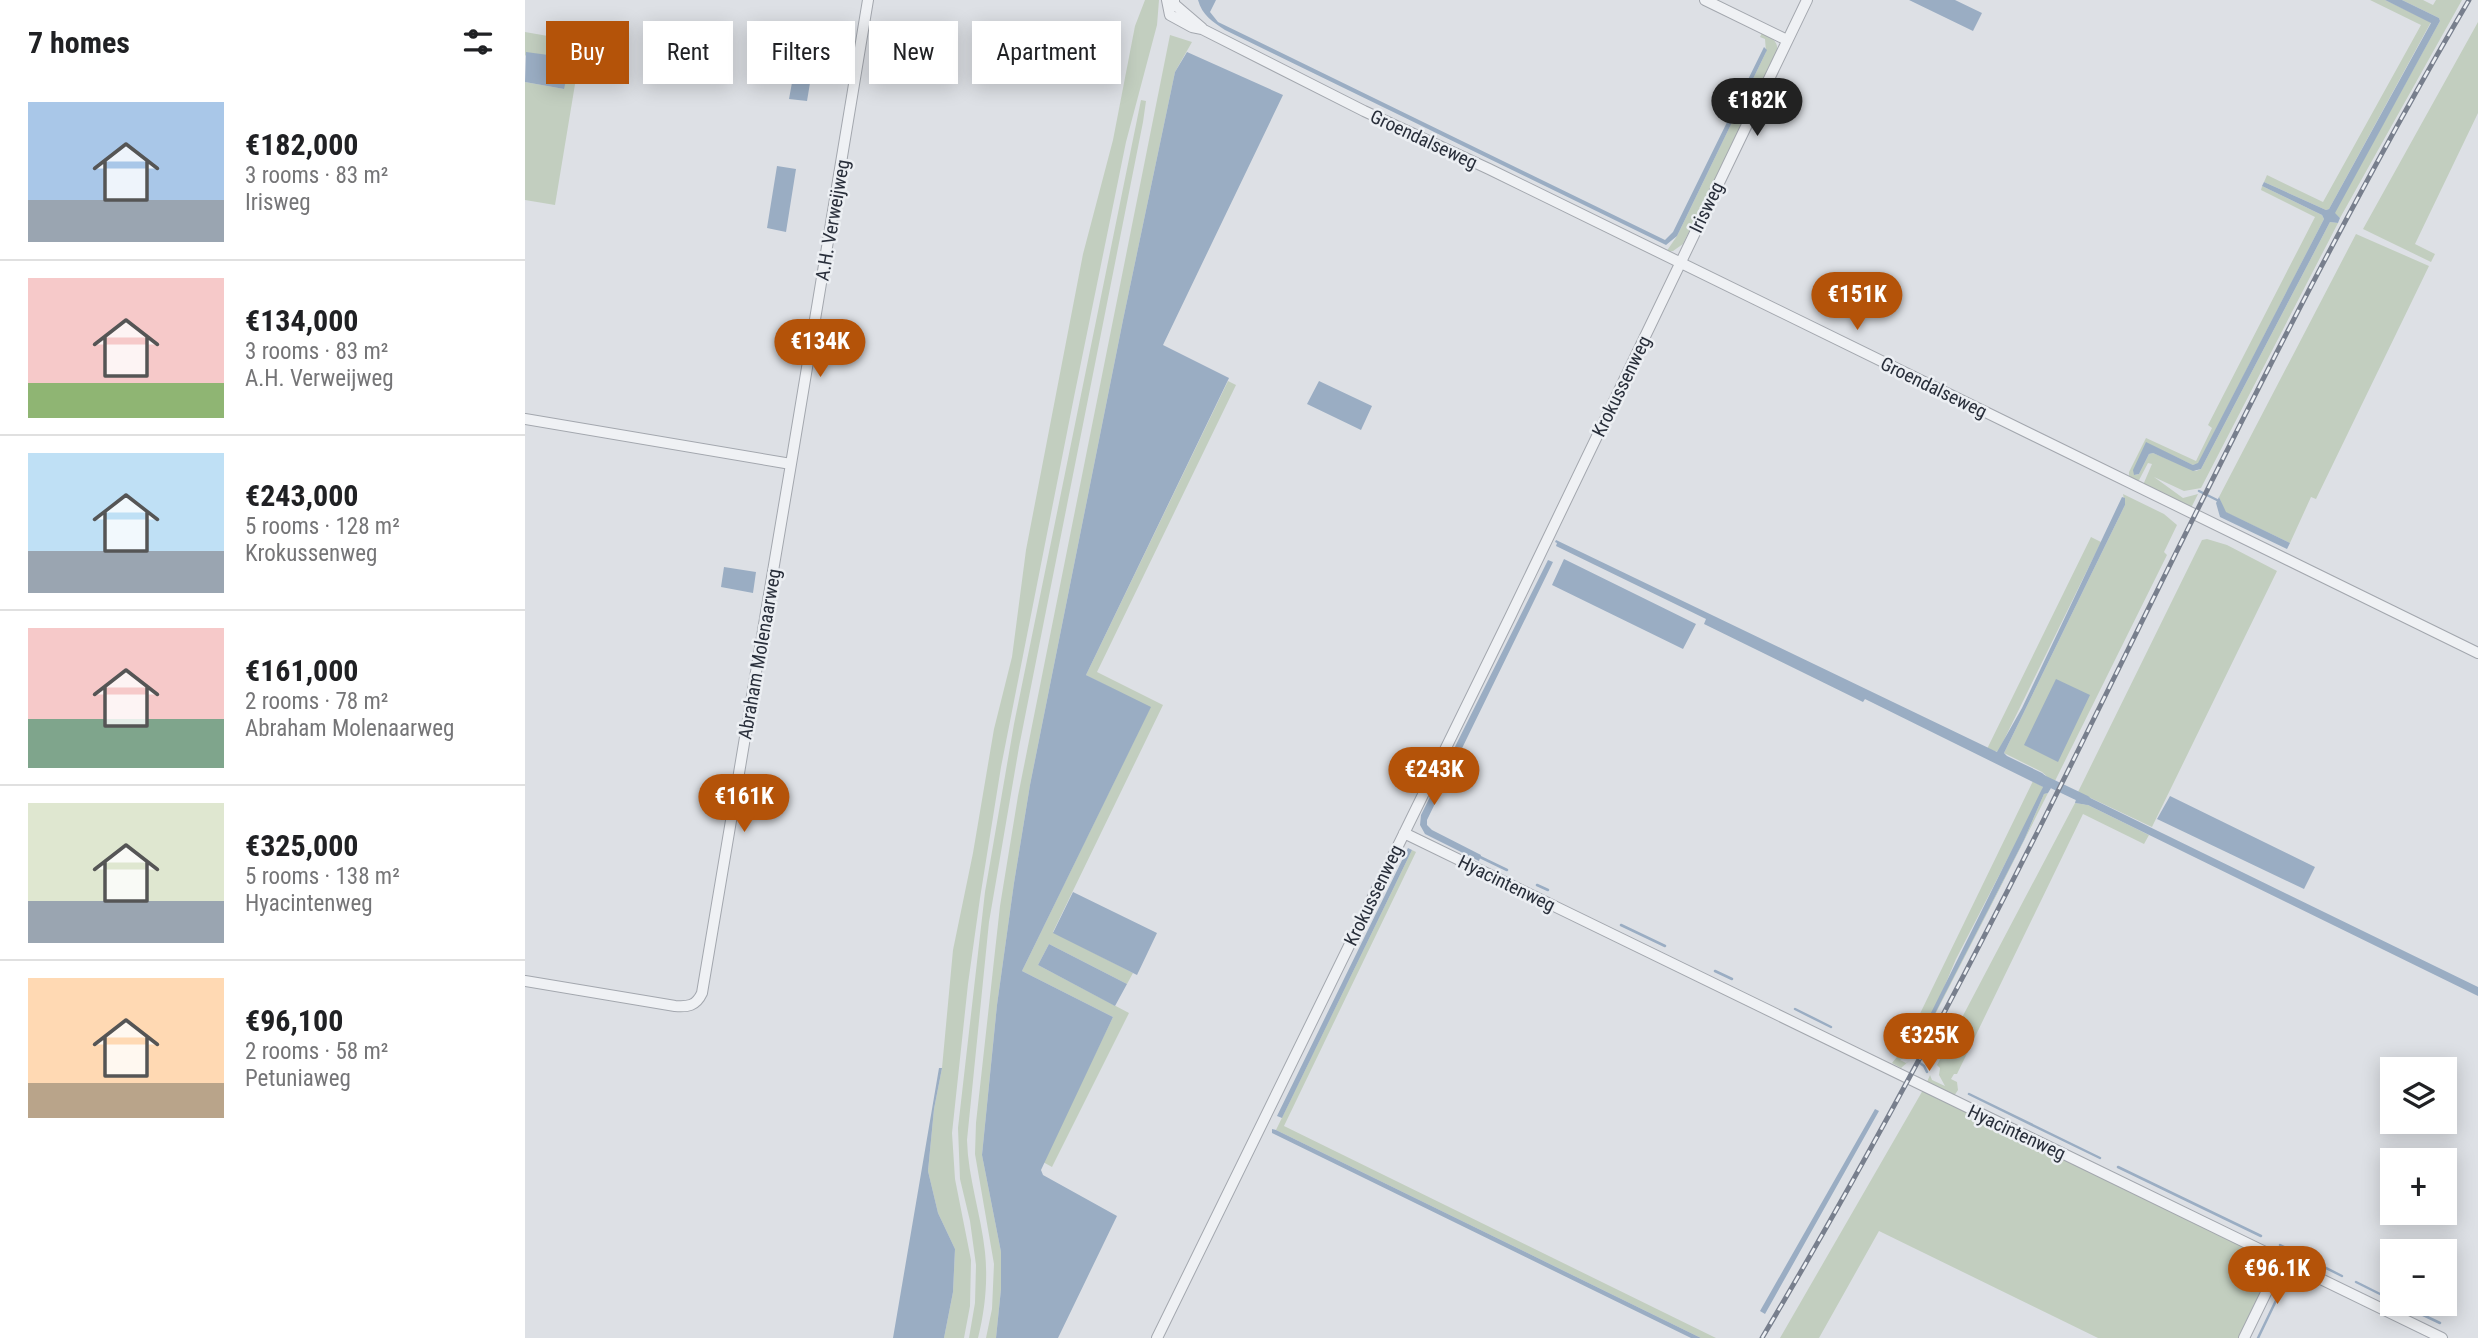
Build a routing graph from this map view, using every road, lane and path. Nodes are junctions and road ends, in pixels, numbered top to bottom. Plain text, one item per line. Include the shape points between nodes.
1 (868, 0) edge
2 (1167, 0) edge
3 (1174, 0) edge
4 (1705, 0) edge
5 (1807, 0) edge
6 (1170, 15) junction
7 (1202, 29) junction
8 (1787, 40) junction
9 (1679, 263) junction
10 (525, 419) edge
11 (791, 464) junction
12 (2478, 653) edge
13 (1404, 833) junction
14 (525, 981) edge
15 (2282, 1260) junction
16 (1157, 1338) edge
17 (2244, 1338) edge
18 (2442, 1338) edge

1 - 11 street, A.H. Verweijweg
2 - 6 street
3 - 6 street, Groendalseweg
3 - 7 street, Groendalseweg
4 - 8 street
5 - 8 street, Irisweg
6 - 7 street, Groendalseweg
7 - 9 street, Groendalseweg
8 - 9 street, Irisweg
9 - 12 street, Groendalseweg
9 - 13 street, Krokussenweg
10 - 11 street
11 - 14 street, Abraham Molenaarweg via 698,1002 675,1006
13 - 15 street, Hyacintenweg
13 - 16 street, Krokussenweg
15 - 17 street
15 - 18 street, Hyacintenweg

